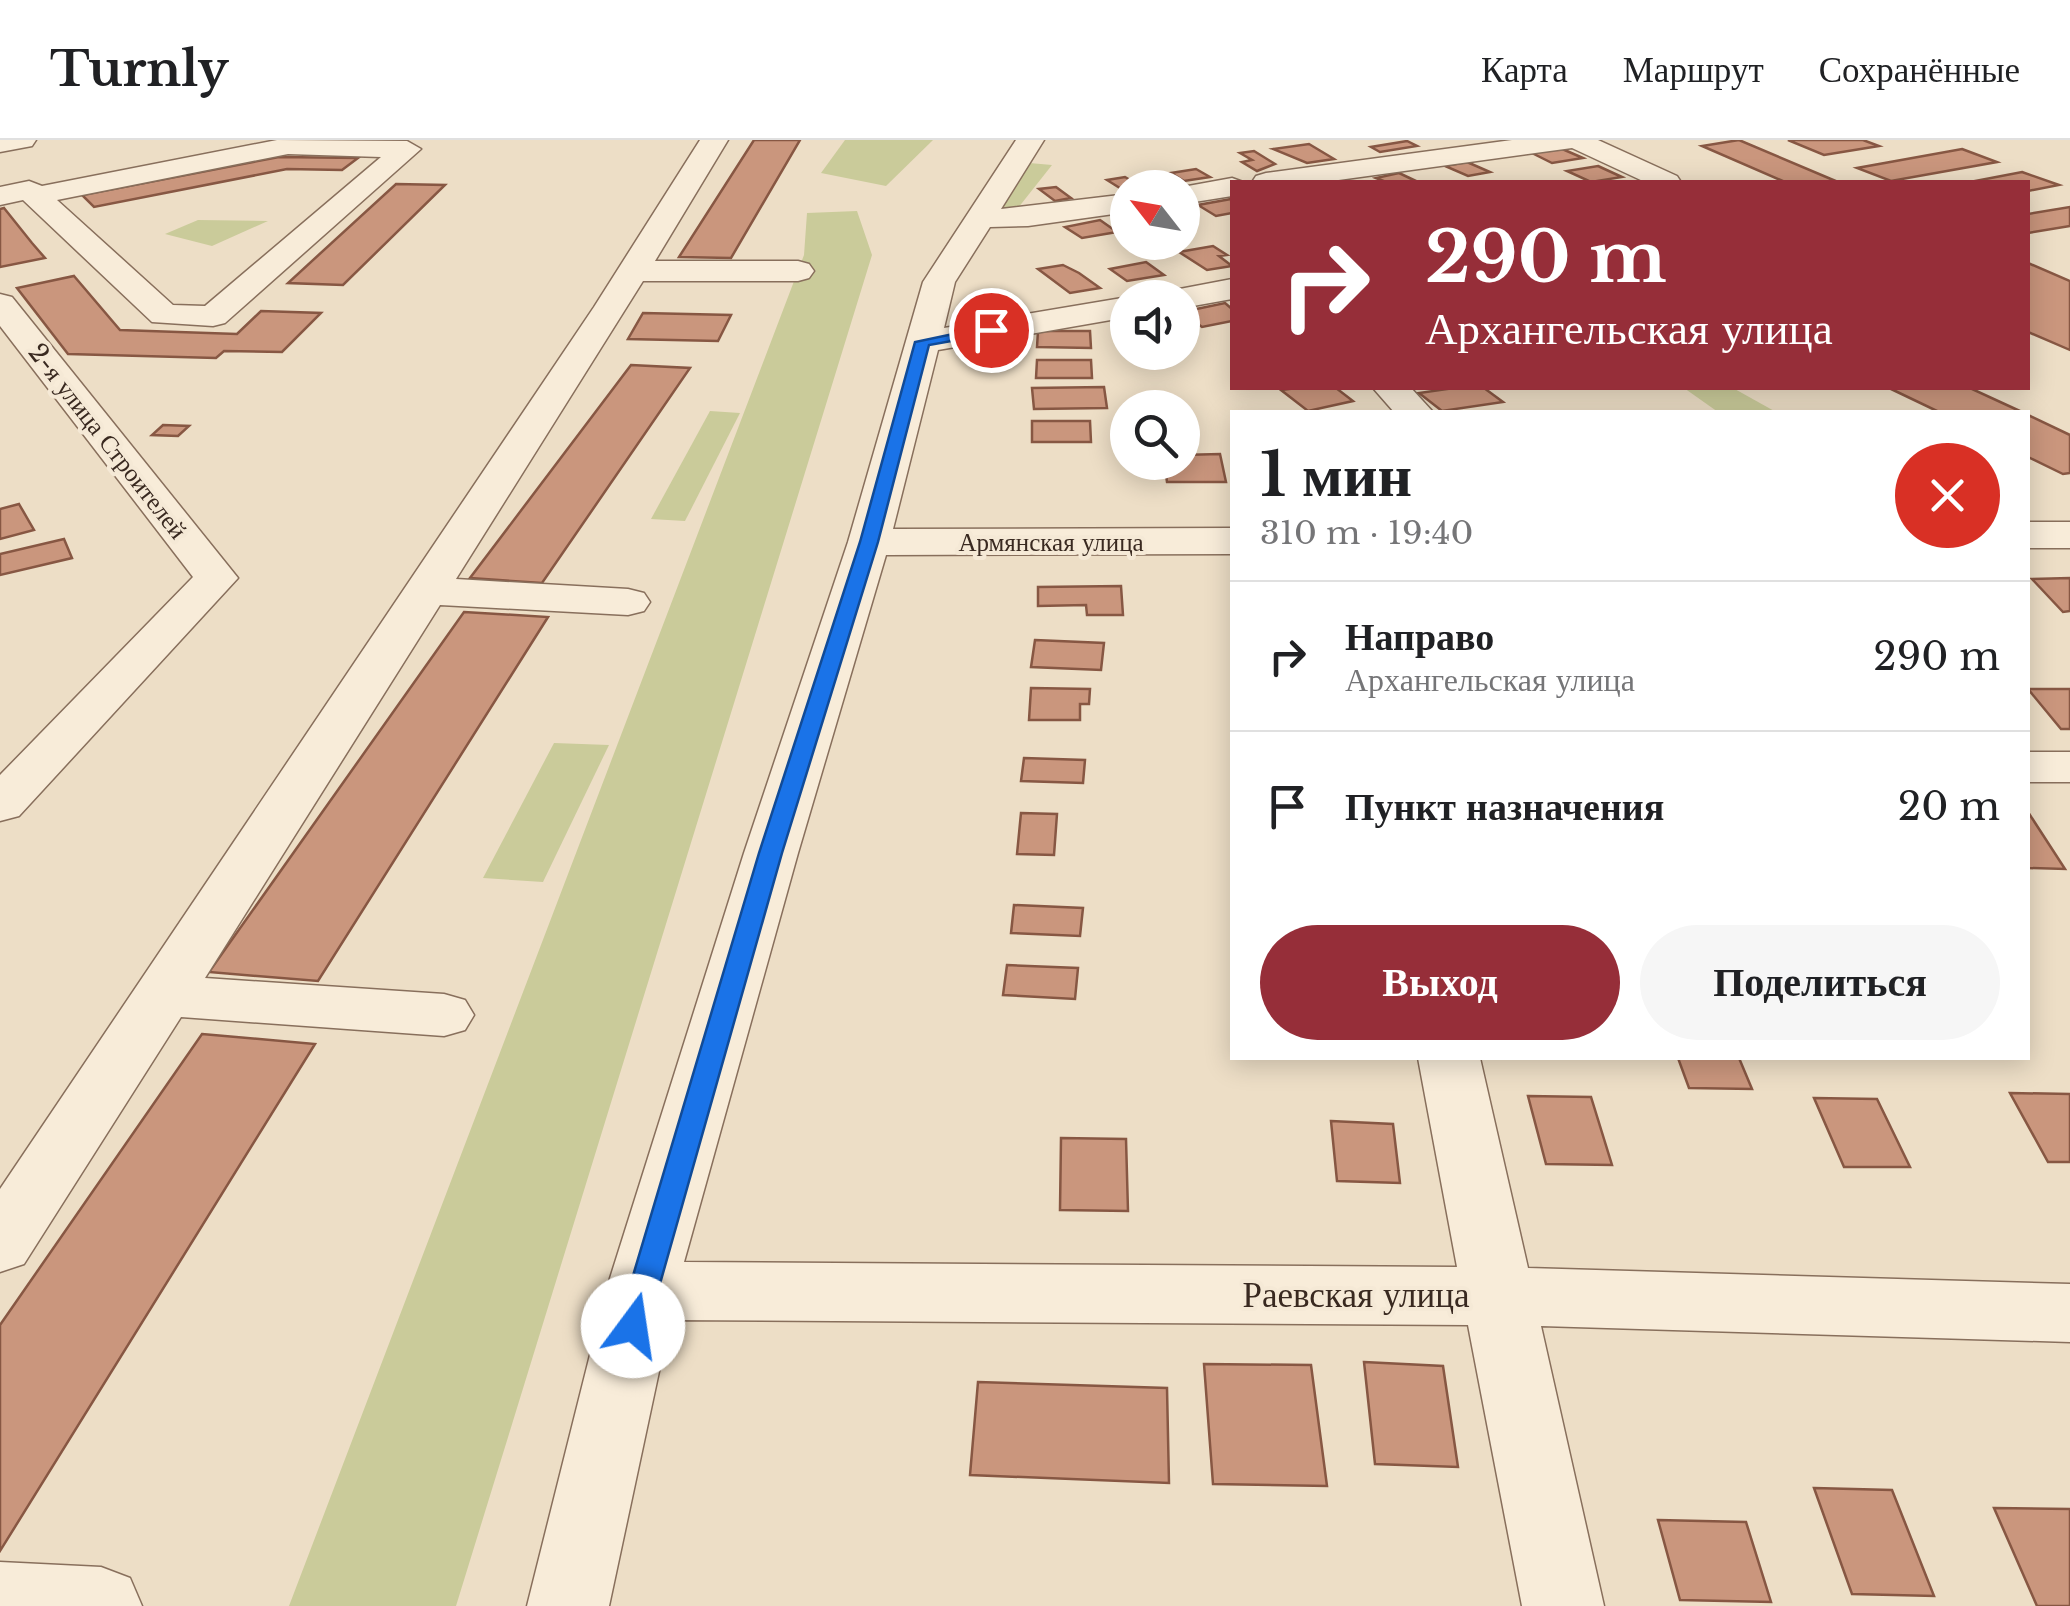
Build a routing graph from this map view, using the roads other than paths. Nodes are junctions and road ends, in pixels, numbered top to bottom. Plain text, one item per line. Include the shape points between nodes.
1 (22, 140) edge
2 (714, 140) edge
3 (1030, 140) edge
4 (1574, 140) edge
5 (0, 145) edge
6 (1340, 149) dead end
7 (1373, 167) junction
8 (1280, 180) edge
9 (1663, 180) edge
10 (319, 181) dead end
11 (369, 182) junction
12 (1230, 187) edge
13 (1200, 191) edge
14 (0, 196) edge
15 (35, 196) junction
16 (1110, 205) edge
17 (102, 217) dead end
18 (980, 218) junction
19 (66, 224) junction
20 (633, 271) junction
21 (798, 271) dead end
22 (1230, 289) edge
23 (1200, 295) edge
24 (0, 304) edge
25 (1110, 309) edge
26 (922, 342) junction
27 (1393, 390) edge
28 (1412, 410) edge
29 (2030, 535) edge
30 (2070, 535) edge
31 (869, 542) junction
32 (1230, 542) edge
33 (427, 591) junction
34 (628, 602) dead end
35 (2070, 767) edge
36 (2030, 768) edge
37 (0, 805) edge
38 (164, 995) junction
39 (444, 1015) dead end
40 (1449, 1060) edge
41 (0, 1244) edge
42 (641, 1291) junction
43 (1499, 1296) junction
44 (2070, 1313) edge
45 (0, 1601) edge
46 (101, 1606) edge
47 (568, 1606) edge
48 (1563, 1606) edge

1 - 5 street
2 - 20 street
3 - 18 street
4 - 7 street
4 - 9 street
6 - 7 street
7 - 8 street
10 - 11 street
11 - 15 street via 408,148 288,146
11 - 19 street via 212,316 164,315
12 - 13 street
14 - 15 street via 29,190
15 - 19 street
16 - 18 street
17 - 19 street
18 - 26 street via 938,282
20 - 21 street
20 - 33 street
22 - 23 street
24 - 37 street, 2-я улица Строителей via 216,578
25 - 26 street
26 - 31 street
27 - 28 street
29 - 30 street
31 - 32 street, Армянская улица
31 - 42 street
33 - 34 street
33 - 38 street
35 - 36 street
38 - 39 street
38 - 41 street
40 - 43 street
42 - 43 street, Раевская улица
42 - 47 street
43 - 44 street, Раевская улица
43 - 48 street
45 - 46 street

